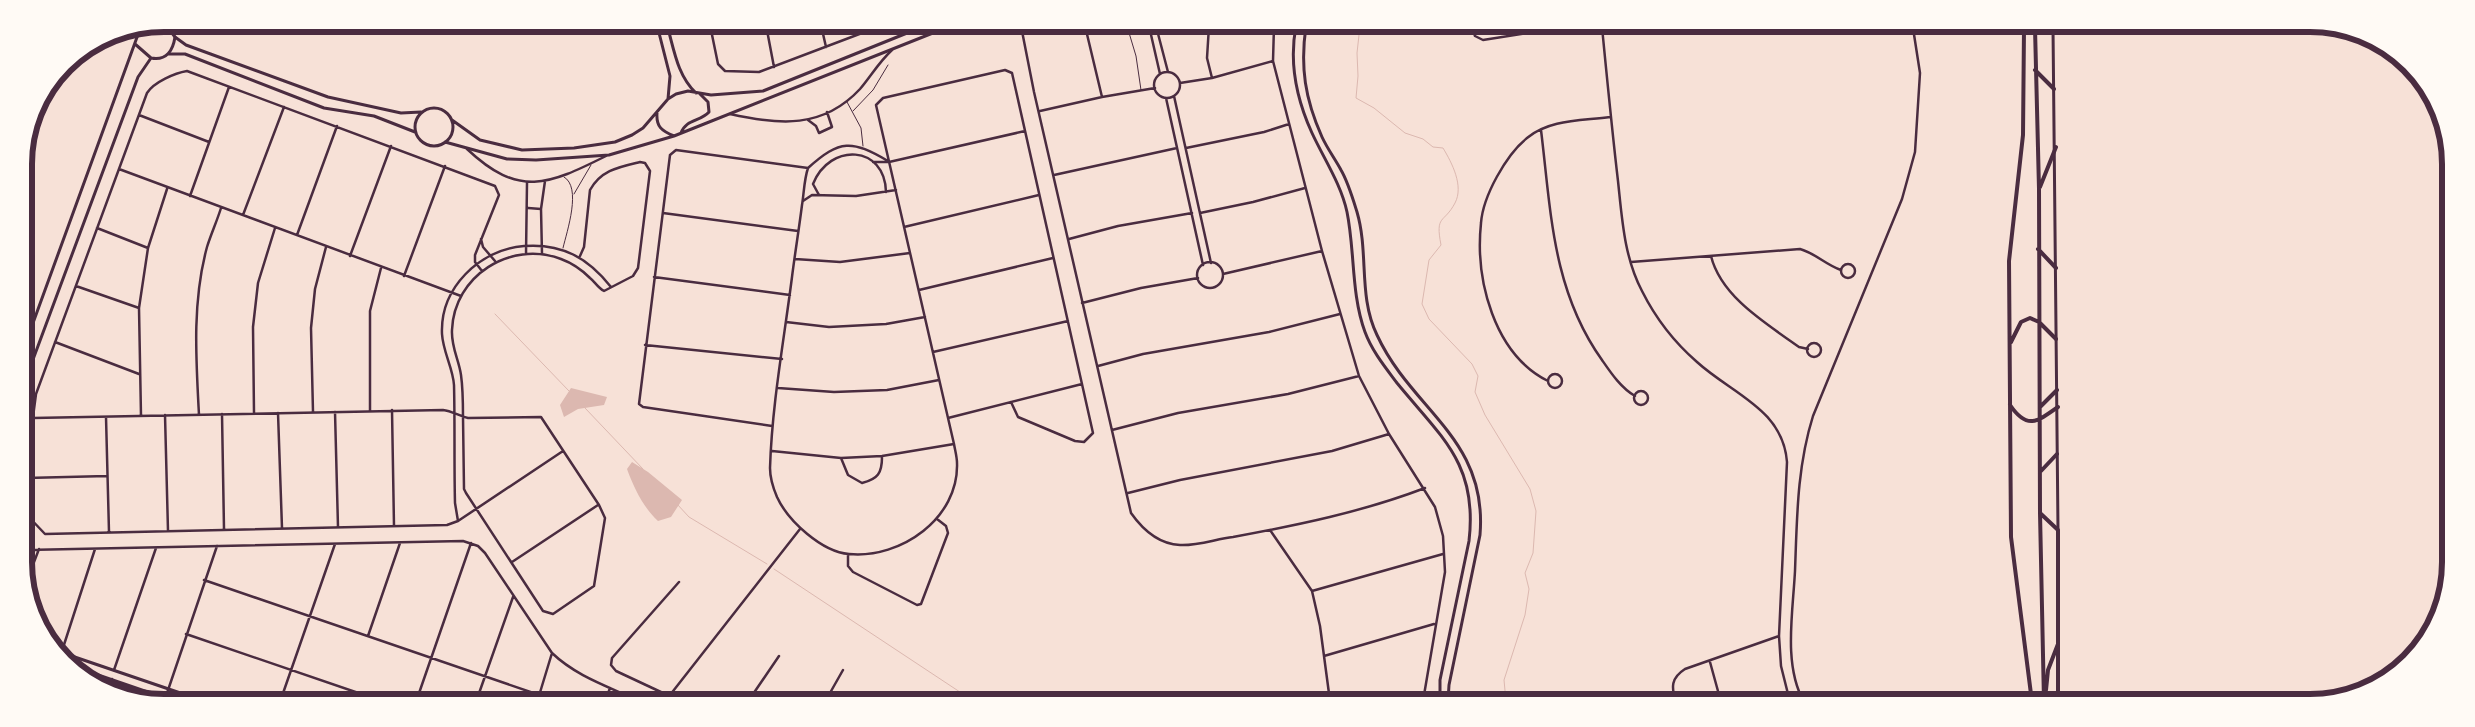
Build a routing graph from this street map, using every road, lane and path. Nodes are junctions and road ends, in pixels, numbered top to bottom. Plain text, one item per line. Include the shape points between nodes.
1 (171, 32) edge
2 (659, 32) edge
3 (669, 32) edge
4 (711, 32) edge
5 (767, 32) edge
6 (823, 32) edge
7 (865, 32) edge
8 (909, 32) edge
9 (937, 32) edge
10 (1022, 32) edge
11 (1086, 32) edge
12 (1128, 32) edge
13 (1150, 32) edge
14 (1158, 32) edge
15 (1209, 32) edge
16 (1274, 32) edge
17 (1296, 32) edge
18 (1305, 32) edge
19 (1474, 32) edge
20 (1520, 32) edge
21 (1602, 32) edge
22 (1914, 32) edge
23 (2024, 32) edge
24 (2035, 32) edge
25 (2053, 32) edge
26 (138, 35) edge
27 (175, 37) junction
28 (1160, 42) junction
29 (1153, 43) junction
30 (135, 44) junction
31 (826, 47) junction
32 (893, 49) junction
33 (169, 54) junction
34 (151, 58) junction
35 (1273, 61) junction
36 (888, 65) dead end
37 (774, 67) junction
38 (2035, 70) junction
39 (1168, 72) junction
40 (1160, 74) junction
41 (1212, 78) junction
42 (1180, 83) junction
43 (229, 87) junction
44 (1155, 88) junction
45 (1141, 90) junction
46 (2054, 90) junction
47 (698, 93) junction
48 (1174, 96) junction
49 (1102, 97) junction
50 (1166, 98) junction
51 (668, 99) junction
52 (847, 101) junction
53 (284, 107) junction
54 (853, 111) junction
55 (1040, 111) junction
56 (421, 112) junction
57 (657, 112) junction
58 (827, 112) junction
59 (730, 114) junction
60 (139, 115) junction
61 (1610, 117) junction
62 (452, 120) junction
63 (808, 120) junction
64 (1289, 124) junction
65 (337, 126) junction
66 (1541, 129) junction
67 (1025, 131) junction
68 (415, 132) junction
69 (681, 134) junction
70 (674, 136) junction
71 (209, 142) junction
72 (445, 142) junction
73 (391, 146) junction
74 (464, 146) junction
75 (863, 146) junction
76 (2056, 147) junction
77 (1177, 148) junction
78 (1186, 148) junction
79 (609, 155) junction
80 (873, 162) junction
81 (889, 162) junction
82 (592, 163) junction
83 (445, 166) junction
84 (808, 168) junction
85 (119, 169) junction
86 (1054, 175) junction
87 (562, 176) junction
88 (546, 181) junction
89 (527, 183) junction
90 (167, 188) junction
91 (1306, 188) junction
92 (2039, 189) junction
93 (896, 190) junction
94 (886, 192) junction
95 (574, 194) junction
96 (1039, 194) junction
97 (819, 195) junction
98 (189, 196) junction
99 (803, 202) junction
100 (221, 208) junction
101 (527, 208) junction
102 (541, 209) junction
103 (662, 213) junction
104 (1192, 213) junction
105 (1200, 213) junction
106 (243, 216) junction
107 (275, 227) junction
108 (904, 227) junction
109 (98, 228) junction
110 (798, 231) junction
111 (297, 235) junction
112 (481, 238) junction
113 (1069, 239) junction
114 (526, 246) junction
115 (542, 246) junction
116 (326, 247) junction
117 (148, 248) junction
118 (563, 248) junction
119 (2038, 249) junction
120 (1322, 251) junction
121 (526, 254) junction
122 (542, 254) junction
123 (910, 254) junction
124 (492, 255) junction
125 (350, 256) junction
126 (580, 256) junction
127 (1711, 256) junction
128 (1054, 258) junction
129 (795, 259) junction
130 (495, 262) junction
131 (1631, 262) junction
132 (1211, 263) junction
133 (476, 264) junction
134 (1203, 265) junction
135 (381, 268) junction
136 (2056, 268) junction
137 (1842, 270) junction
138 (482, 271) junction
139 (1223, 274) junction
140 (404, 276) junction
141 (654, 277) junction
142 (1198, 278) junction
143 (76, 286) junction
144 (611, 287) junction
145 (919, 290) junction
146 (451, 291) junction
147 (790, 295) junction
148 (461, 296) junction
149 (1082, 303) junction
150 (139, 308) junction
151 (1340, 314) junction
152 (925, 317) junction
153 (1068, 321) junction
154 (786, 322) junction
155 (2039, 322) junction
156 (33, 324) edge
157 (2056, 339) junction
158 (55, 342) junction
159 (2010, 344) junction
160 (645, 345) junction
161 (1808, 349) junction
162 (933, 352) junction
163 (782, 359) junction
164 (32, 361) edge
165 (1098, 366) junction
166 (139, 374) junction
167 (1359, 376) junction
168 (939, 380) junction
169 (1548, 382) junction
170 (1082, 384) junction
171 (778, 388) junction
172 (2057, 390) junction
173 (1635, 396) junction
174 (1011, 402) junction
175 (2010, 405) junction
176 (2040, 407) junction
177 (2058, 407) junction
178 (392, 410) junction
179 (370, 411) junction
180 (313, 412) junction
181 (336, 412) junction
182 (254, 413) junction
183 (278, 413) junction
184 (453, 413) junction
185 (222, 414) junction
186 (164, 415) junction
187 (199, 415) junction
188 (141, 416) junction
189 (106, 417) junction
190 (463, 417) junction
191 (33, 418) junction
192 (948, 418) junction
193 (2040, 420) junction
194 (32, 423) edge
195 (773, 426) junction
196 (1112, 430) junction
197 (1389, 434) junction
198 (954, 444) junction
199 (563, 451) junction
200 (772, 451) junction
201 (2057, 454) junction
202 (882, 456) junction
203 (841, 458) junction
204 (2041, 471) junction
205 (107, 476) junction
206 (32, 478) edge
207 (1425, 488) junction
208 (1128, 493) junction
209 (599, 505) junction
210 (476, 509) junction
211 (2040, 513) junction
212 (937, 519) junction
213 (32, 520) edge
214 (458, 522) junction
215 (394, 526) junction
216 (338, 527) junction
217 (282, 528) junction
218 (800, 528) junction
219 (224, 530) junction
220 (1270, 530) junction
221 (2058, 530) junction
222 (168, 531) junction
223 (109, 532) junction
224 (400, 543) junction
225 (471, 543) junction
226 (334, 544) junction
227 (216, 546) junction
228 (156, 548) junction
229 (32, 549) edge
230 (38, 549) junction
231 (95, 549) junction
232 (848, 554) junction
233 (1443, 554) junction
234 (512, 562) junction
235 (32, 565) edge
236 (204, 580) junction
237 (679, 582) dead end
238 (1312, 592) junction
239 (513, 597) junction
240 (310, 617) junction
241 (1434, 624) junction
242 (186, 634) junction
243 (368, 636) junction
244 (1779, 636) junction
245 (2059, 642) junction
246 (63, 647) edge
247 (552, 653) junction
248 (71, 656) edge
249 (779, 656) dead end
250 (1324, 656) junction
251 (431, 658) junction
252 (1710, 662) junction
253 (114, 670) junction
254 (843, 670) dead end
255 (291, 671) junction
256 (92, 673) edge
257 (484, 676) junction
258 (112, 679) junction
259 (111, 682) edge
260 (168, 688) junction
261 (610, 688) junction
262 (153, 693) edge
263 (167, 694) edge
264 (184, 694) edge
265 (283, 694) edge
266 (361, 694) edge
267 (419, 694) edge
268 (478, 694) edge
269 (537, 694) edge
270 (540, 694) edge
271 (608, 694) edge
272 (624, 694) edge
273 (668, 694) edge
274 (671, 694) edge
275 (753, 694) edge
276 (829, 694) edge
277 (1329, 694) edge
278 (1422, 694) edge
279 (1440, 694) edge
280 (1448, 694) edge
281 (1673, 694) edge
282 (1719, 694) edge
283 (1788, 694) edge
284 (1801, 694) edge
285 (2031, 694) edge
286 (2044, 694) edge
287 (2045, 694) edge
288 (2058, 694) edge

1 - 27 street
2 - 51 street via 670,76
3 - 47 street via 680,73
4 - 37 street via 718,64 725,71 759,72
5 - 37 street
6 - 31 street
7 - 31 street
8 - 47 street via 763,90 712,95
9 - 32 street
10 - 55 street
11 - 49 street
12 - 45 lane via 1136,56
13 - 29 street
14 - 28 street
15 - 41 street via 1207,58
16 - 35 street
17 - 279 street via 1297,94 1347,211 1365,332 1382,364 1455,456 1470,493 1469,541 1440,680
18 - 280 street via 1302,55 1307,95 1322,138 1342,172 1357,214 1365,298 1376,335 1395,366 1456,440 1470,464 1479,491 1480,535
19 - 20 street via 1483,40
21 - 61 street
22 - 284 street via 1920,73 1915,152 1902,199 1805,441 1799,481 1792,635 1793,670
23 - 159 highway via 2023,136 2010,260
24 - 38 highway
25 - 46 street
26 - 30 street
27 - 33 street
27 - 56 street via 186,46 328,97 401,114
28 - 29 street
28 - 39 street
29 - 40 street
30 - 34 street
30 - 156 street
31 - 37 street
32 - 52 street
32 - 59 street
33 - 34 street
33 - 68 street via 185,54 324,108 374,116
34 - 164 street via 138,77
35 - 41 street
35 - 64 street
36 - 54 lane via 873,90
38 - 46 highway
38 - 92 highway
39 - 40 street
39 - 42 street
40 - 44 street via 1155,80
41 - 42 street
42 - 48 street
43 - 53 street
43 - 60 street via 187,71 149,89
43 - 71 street
44 - 45 street
44 - 50 street
45 - 49 street
46 - 76 street
47 - 51 street via 688,91
47 - 69 street via 708,102 709,112 687,123
48 - 50 street
48 - 78 street
49 - 55 street
50 - 77 street
51 - 57 street
52 - 54 lane
52 - 58 street
53 - 65 street
53 - 106 street
54 - 75 lane via 862,128
55 - 86 street
56 - 62 street via 439,108
56 - 68 street via 415,121
57 - 62 street via 632,135 615,142 574,148 522,150 499,147 468,134
57 - 70 street via 658,126
58 - 63 street
58 - 63 street via 832,127 819,133
59 - 63 street via 780,123
59 - 69 street
60 - 71 street
60 - 85 street
61 - 66 street via 1554,124
61 - 131 street
62 - 72 street via 452,132
64 - 78 street
64 - 91 street
65 - 73 street
65 - 111 street
66 - 169 street via 1514,151 1501,170 1480,222 1480,249 1488,305 1500,332 1516,357
66 - 173 street via 1558,264 1568,296 1599,356 1627,392
67 - 81 street
67 - 81 street via 1012,73 1005,70 883,98 876,104
67 - 96 street
68 - 72 street via 428,145
69 - 70 street
70 - 79 street
71 - 98 street
72 - 74 street
73 - 83 street
73 - 125 street
74 - 79 street via 507,159
74 - 89 street via 490,169
75 - 81 street
75 - 84 street via 827,152
76 - 92 highway
76 - 136 street
77 - 86 street
77 - 104 street
78 - 105 street
79 - 82 street
80 - 81 street
80 - 94 street via 884,177
80 - 97 street via 850,154 828,161 812,184
81 - 93 street
82 - 87 street
82 - 95 lane
83 - 112 street via 496,186 499,192
83 - 140 street
84 - 99 street
84 - 103 street via 676,150 670,155
85 - 90 street
85 - 109 street
86 - 113 street
87 - 88 street
87 - 95 lane via 571,181
88 - 89 street
88 - 102 street
89 - 101 street
90 - 98 street
90 - 117 street
91 - 105 street
91 - 120 street
92 - 119 highway
93 - 94 street
93 - 108 street
94 - 97 street via 856,196
95 - 118 lane
96 - 108 street
96 - 128 street
97 - 99 street via 809,196
98 - 100 street
99 - 110 street
100 - 106 street
100 - 187 street via 207,248 199,289 196,362
101 - 102 street
101 - 114 street
102 - 115 street
103 - 110 street
103 - 141 street
104 - 113 street via 1118,226
104 - 134 street
105 - 132 street
106 - 107 street
107 - 111 street
107 - 182 street via 258,283 253,328
108 - 123 street
109 - 117 street
109 - 143 street
110 - 129 street
111 - 116 street
112 - 124 street via 483,247
112 - 133 street via 475,255
113 - 149 street
114 - 115 street
114 - 121 street
114 - 124 street
115 - 118 street
115 - 122 street
116 - 125 street
116 - 180 street via 315,289 312,318
117 - 150 street
118 - 126 street
119 - 136 highway
119 - 155 highway
120 - 139 street
120 - 151 street
121 - 122 street
121 - 130 street
122 - 144 street via 572,264 602,290
123 - 129 street via 840,262
123 - 145 street
124 - 130 street
124 - 133 street
125 - 135 street
126 - 144 street
126 - 144 street via 584,247 590,190 595,182 611,170 645,163 650,172 638,268 633,276
127 - 131 street
127 - 137 street via 1800,249
127 - 161 street via 1714,268 1739,300 1799,347
128 - 145 street
128 - 153 street
129 - 147 street
130 - 138 street
131 - 244 street via 1654,314 1675,342 1771,419 1786,446
132 - 134 street
132 - 139 street via 1219,266
133 - 138 street
133 - 146 street
134 - 142 street via 1198,270
135 - 140 street
135 - 179 street via 370,311
136 - 157 street
137 - 137 street via 1848,277 1855,270 1847,264
138 - 148 street
139 - 142 street via 1221,281 1212,288 1205,287
140 - 146 street
141 - 147 street
141 - 160 street
142 - 149 street
143 - 150 street
143 - 158 street
145 - 152 street
146 - 148 street
146 - 184 street via 442,332 454,383
147 - 154 street
148 - 190 street via 452,330 454,354 461,375
149 - 165 street
150 - 166 street
151 - 165 street via 1269,332 1143,354
151 - 167 street
152 - 154 street via 886,324 829,327
152 - 162 street
153 - 162 street
153 - 170 street
154 - 163 street
155 - 157 highway
155 - 159 highway via 2030,318 2021,322
155 - 176 highway
157 - 172 street
158 - 166 street
158 - 191 street via 36,394
159 - 175 highway
160 - 163 street
160 - 195 street via 638,401 643,407
161 - 161 street via 1808,354 1814,357 1821,351 1815,344
162 - 168 street
163 - 171 street
165 - 196 street
166 - 188 street
167 - 196 street via 1288,394 1178,413
167 - 197 street
168 - 171 street via 887,390 834,392
168 - 192 street
169 - 169 street via 1555,388 1562,381 1558,375 1553,375
170 - 174 street
170 - 174 street via 1093,433 1084,442 1018,417
171 - 195 street
172 - 176 highway
172 - 177 street
173 - 173 street via 1638,404 1648,400 1644,391 1637,392
174 - 192 street
175 - 193 highway via 2021,420
175 - 285 highway via 2011,538
176 - 193 highway
177 - 193 highway
177 - 201 street
178 - 179 street
178 - 184 street via 443,410
178 - 215 street
179 - 181 street
180 - 181 street
180 - 183 street
181 - 216 street
182 - 183 street
182 - 185 street
183 - 217 street
184 - 190 street
184 - 214 street
185 - 187 street
185 - 219 street
186 - 187 street
186 - 188 street
186 - 222 street
188 - 189 street
189 - 191 street
189 - 205 street
190 - 199 street via 541,417
190 - 210 street via 464,489
191 - 194 street
192 - 198 street
193 - 204 highway
195 - 200 street
196 - 208 street
197 - 207 street
197 - 208 street via 1332,451
198 - 202 street
198 - 212 street via 958,464 952,492
199 - 209 street
199 - 210 street
200 - 203 street
200 - 218 street via 770,471 777,496 786,513
201 - 204 highway
201 - 221 street
202 - 203 street
202 - 203 street via 879,474 862,483 848,475
204 - 211 highway
205 - 206 street
205 - 223 street
207 - 220 street via 1379,506
207 - 233 street via 1435,507 1443,536
208 - 220 street via 1132,513 1140,526 1152,537 1165,542 1180,545
209 - 234 street
209 - 234 street via 605,524 594,586 552,614 547,614
210 - 214 street
210 - 234 street
211 - 221 highway
211 - 286 highway
212 - 232 street via 920,534 894,549
212 - 232 street via 946,526 948,534 921,604 917,605 854,572 848,566
213 - 223 street via 45,534
214 - 215 street
215 - 216 street
216 - 217 street
217 - 219 street
218 - 232 street via 817,541
218 - 274 street
219 - 222 street
220 - 238 street
221 - 245 highway
222 - 223 street
224 - 225 street
224 - 226 street
224 - 243 street
225 - 239 street via 484,553
225 - 251 street
226 - 227 street
226 - 240 street
227 - 228 street
227 - 236 street
228 - 231 street
228 - 253 street
229 - 230 street
230 - 231 street
230 - 235 street
231 - 246 street
233 - 238 street
233 - 241 street via 1442,596
236 - 240 street
236 - 242 street
237 - 273 street via 612,658 611,665 616,672
238 - 250 street
239 - 247 street
239 - 257 street
240 - 243 street
240 - 255 street
241 - 250 street
241 - 278 street
242 - 255 street
242 - 260 street
243 - 251 street
244 - 252 street
244 - 283 street via 1781,666
245 - 287 highway via 2048,670
245 - 288 highway
247 - 261 street via 576,672
247 - 270 street
248 - 253 street
249 - 275 street
250 - 277 street
251 - 257 street
251 - 267 street
252 - 281 street via 1677,674 1672,682
252 - 282 street
253 - 260 street
254 - 276 street
255 - 265 street
255 - 266 street
256 - 258 street
257 - 268 street
257 - 269 street
258 - 259 street
258 - 262 street
260 - 263 street
260 - 264 street
261 - 271 street
261 - 272 street

